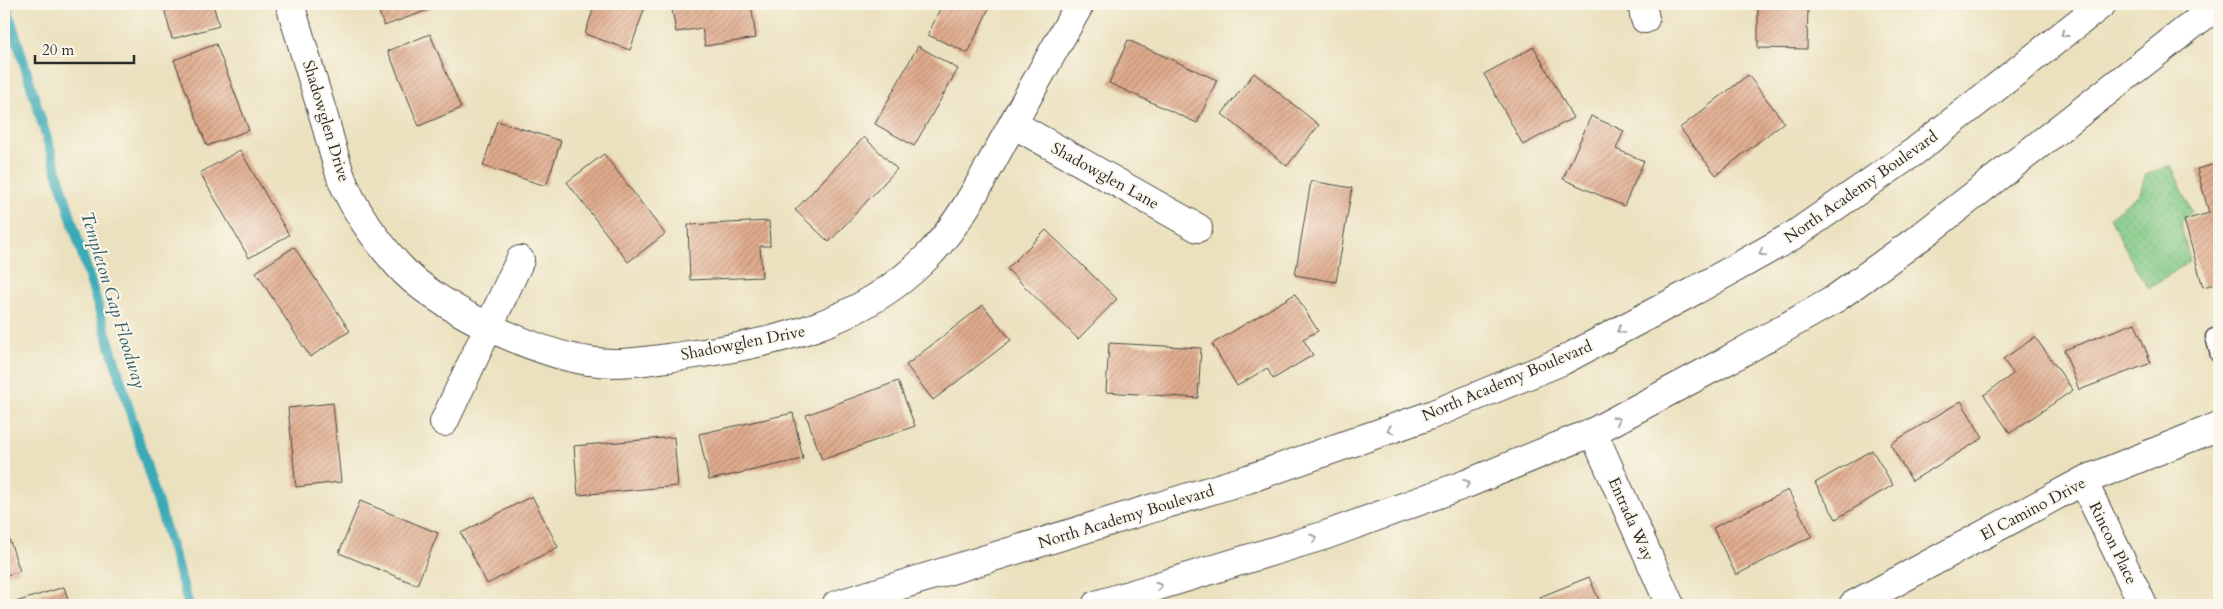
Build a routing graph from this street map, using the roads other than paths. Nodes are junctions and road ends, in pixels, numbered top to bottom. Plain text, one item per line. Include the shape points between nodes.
1 (290, 4) edge
2 (1080, 4) edge
3 (2102, 4) edge
4 (2218, 4) edge
5 (1012, 124) junction
6 (1198, 228) dead end
7 (520, 260) dead end
8 (488, 325) junction
9 (2219, 336) edge
10 (2219, 355) edge
11 (444, 422) dead end
12 (2219, 426) edge
13 (1593, 432) junction
14 (2083, 481) junction
15 (836, 605) edge
16 (1096, 605) edge
17 (1670, 605) edge
18 (1853, 605) edge
19 (2143, 605) edge

1 - 8 main road, Shadowglen Drive via 342,179 365,222 399,267 430,294
2 - 5 main road, Shadowglen Drive
3 -> 15 main road, North Academy Boulevard via 1914,152 1794,235 1562,361 1431,415 1248,479
13 -> 4 main road via 1832,301 1923,235
5 - 6 main road, Shadowglen Lane
5 - 8 main road, Shadowglen Drive via 979,186 926,258 859,309 817,328 707,352 634,362 590,362 540,349
7 - 8 main road
8 - 11 main road
9 - 10 lane via 2214,337
12 - 14 main road, El Camino Drive
16 -> 13 main road via 1326,535 1466,484
13 - 17 main road, Entrada Way
14 - 18 main road, El Camino Drive
14 - 19 main road, Rincon Place

